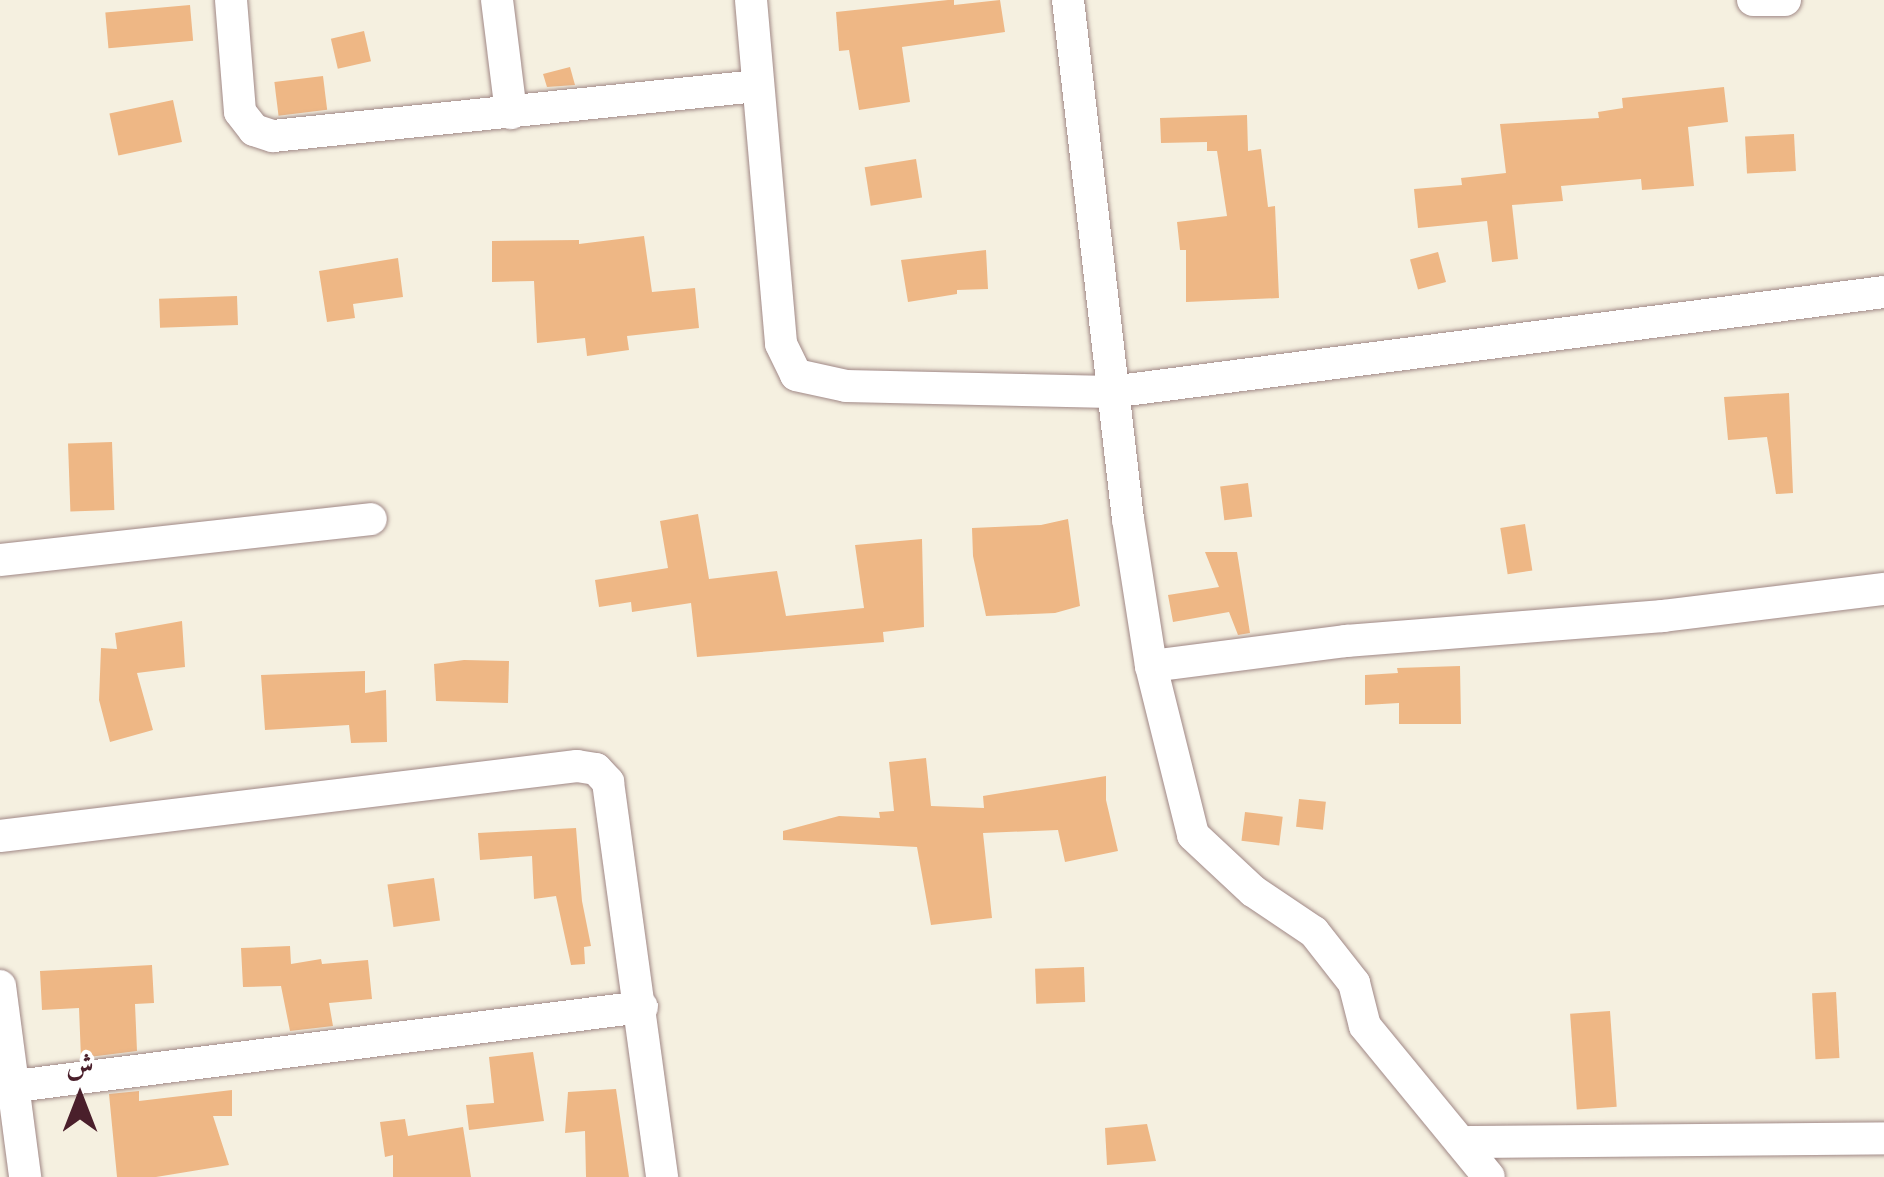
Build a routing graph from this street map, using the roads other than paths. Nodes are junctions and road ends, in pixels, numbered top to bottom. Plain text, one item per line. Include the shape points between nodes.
1 (231, 0) edge
2 (497, 0) edge
3 (751, 0) edge
4 (1068, 0) edge
5 (1753, 0) edge
6 (1785, 0) edge
7 (755, 86) junction
8 (511, 113) junction
9 (1884, 292) edge
10 (1111, 392) junction
11 (371, 519) dead end
12 (0, 560) edge
13 (1884, 589) edge
14 (1151, 666) junction
15 (0, 836) edge
16 (0, 986) edge
17 (642, 1006) junction
18 (7, 1087) edge
19 (1884, 1138) edge
20 (1461, 1142) junction
21 (25, 1177) edge
22 (662, 1177) edge
23 (1489, 1177) edge

1 - 8 street via 240,112 254,130 273,136
2 - 8 street
3 - 7 street
4 - 10 street
5 - 6 street
7 - 8 street
7 - 10 street via 782,344 796,375 846,386
9 - 10 street
10 - 14 street
11 - 12 street
13 - 14 street
14 - 20 street via 1193,834 1253,891 1314,932 1354,983 1366,1026
15 - 17 street via 577,766 596,770 608,782
16 - 18 street
17 - 18 street
17 - 22 street
18 - 21 street
19 - 20 street
20 - 23 street

